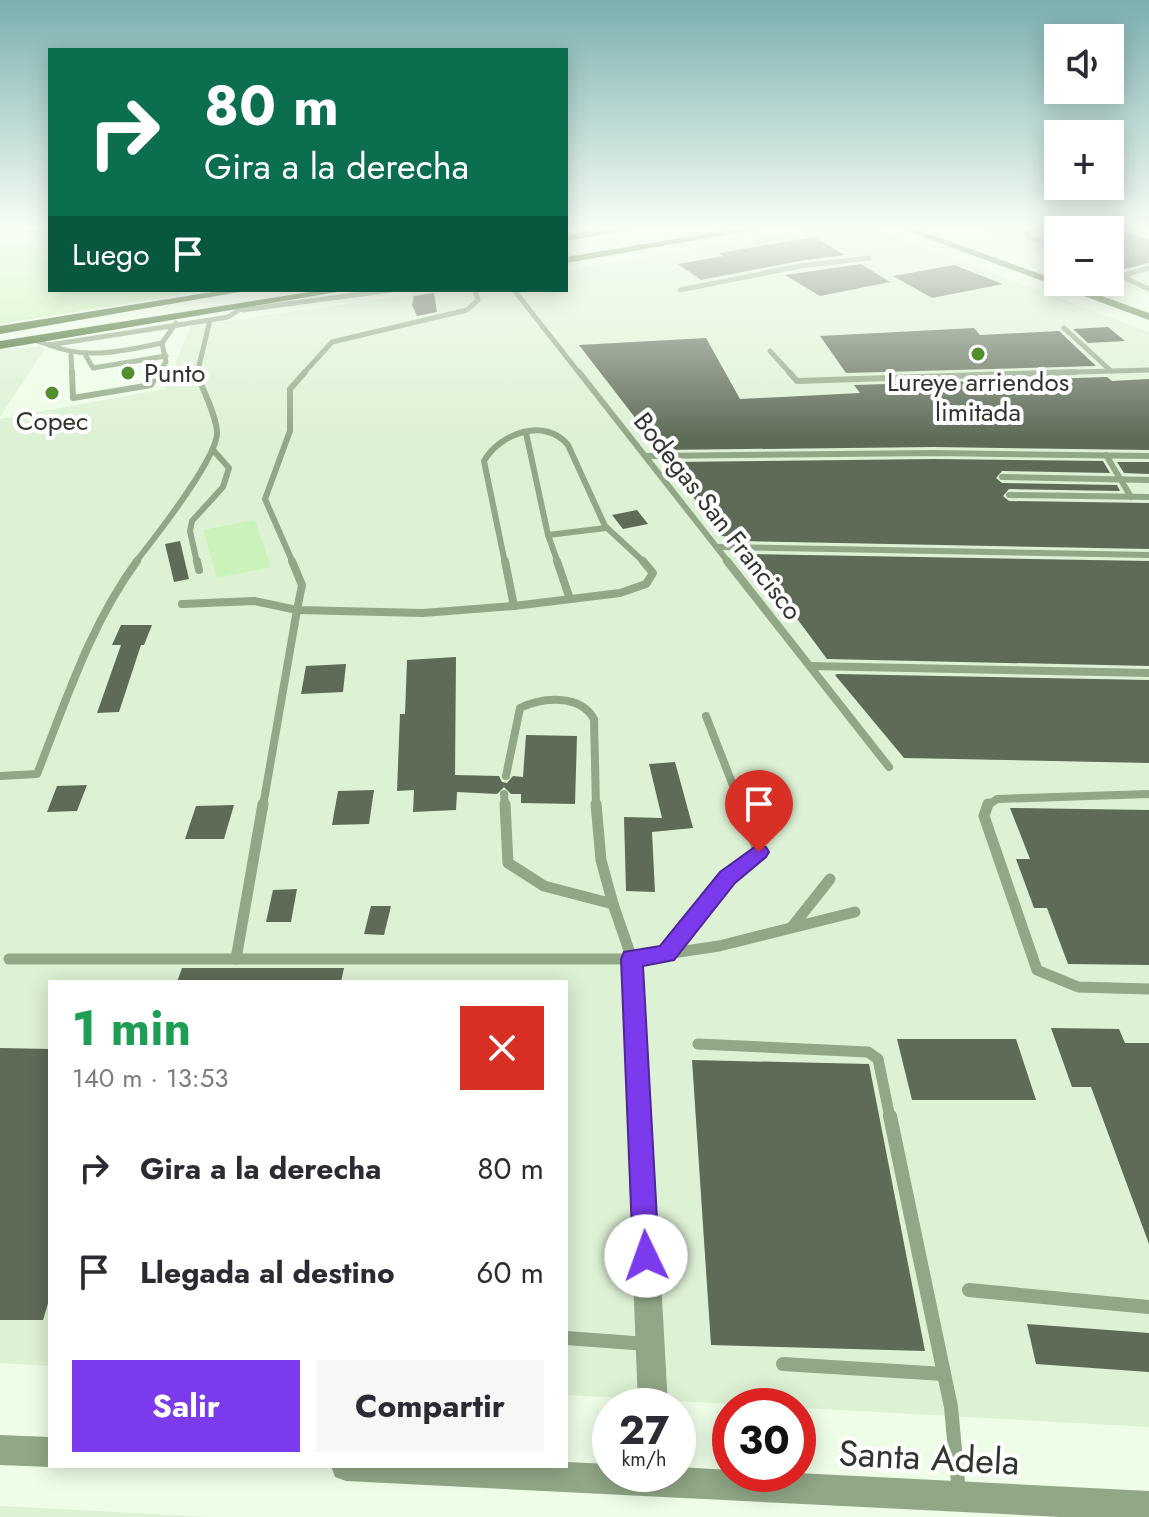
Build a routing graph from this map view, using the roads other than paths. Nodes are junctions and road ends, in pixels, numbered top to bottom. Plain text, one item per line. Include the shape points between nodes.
1 (203, 297) edge
2 (306, 297) edge
3 (336, 297) edge
4 (477, 297) edge
5 (519, 297) edge
6 (1096, 297) edge
7 (244, 308) junction
8 (1149, 317) edge
9 (210, 320) junction
10 (177, 321) junction
11 (1064, 328) dead end
12 (0, 330) edge
13 (34, 340) junction
14 (162, 343) junction
15 (0, 345) edge
16 (49, 345) junction
17 (770, 351) dead end
18 (71, 355) junction
19 (86, 356) junction
20 (166, 356) junction
21 (1149, 370) edge
22 (1111, 371) junction
23 (526, 433) junction
24 (213, 450) junction
25 (1106, 455) junction
26 (647, 456) junction
27 (1149, 456) edge
28 (1002, 477) dead end
29 (1120, 479) junction
30 (1149, 480) edge
31 (1009, 495) dead end
32 (1131, 497) junction
33 (1149, 497) edge
34 (606, 528) junction
35 (548, 535) junction
36 (717, 547) junction
37 (1149, 555) edge
38 (199, 570) dead end
39 (570, 599) junction
40 (182, 604) dead end
41 (514, 606) junction
42 (297, 610) junction
43 (810, 666) junction
44 (1149, 673) edge
45 (706, 716) dead end
46 (889, 767) dead end
47 (0, 776) edge
48 (506, 776) dead end
49 (504, 794) dead end
50 (1149, 794) edge
51 (830, 879) dead end
52 (613, 904) junction
53 (855, 912) dead end
54 (792, 927) junction
55 (666, 954) junction
56 (9, 959) dead end
57 (236, 959) junction
58 (632, 959) junction
59 (1149, 989) edge
60 (698, 1044) dead end
61 (969, 1290) dead end
62 (1149, 1307) edge
63 (568, 1338) edge
64 (650, 1345) junction
65 (783, 1364) dead end
66 (944, 1374) junction
67 (652, 1388) edge
68 (0, 1450) edge
69 (48, 1452) edge
70 (398, 1468) edge
71 (592, 1475) edge
72 (696, 1480) edge
73 (959, 1497) junction
74 (1149, 1506) edge

1 - 12 main road
2 - 7 main road
3 - 7 lane
4 - 42 lane via 467,310 332,342 290,389 290,431 265,499 302,585
5 - 26 lane, Bodegas San Francisco
6 - 8 main road
7 - 9 lane
7 - 10 main road
9 - 10 lane
9 - 24 lane via 196,372 218,433
10 - 13 main road
10 - 14 lane
10 - 16 lane
11 - 22 lane
13 - 15 main road
13 - 16 lane
14 - 19 lane
14 - 20 lane
16 - 18 lane
17 - 22 lane via 797,381
18 - 19 lane
18 - 20 lane via 73,398 151,385
19 - 20 lane via 93,368
21 - 22 lane
23 - 34 lane via 552,431 565,440
23 - 35 lane
23 - 41 lane via 493,445 484,461
24 - 38 lane via 229,468 223,487 192,521
24 - 47 lane via 114,592 37,774
25 - 26 lane
25 - 27 lane
25 - 29 lane
26 - 36 lane, Bodegas San Francisco
28 - 29 lane
29 - 30 lane
29 - 32 lane
31 - 32 lane
32 - 33 lane
34 - 35 lane
34 - 39 lane via 653,573 646,584 620,593
35 - 39 lane
36 - 37 lane
36 - 43 lane, Bodegas San Francisco
39 - 41 lane
40 - 42 lane via 270,600
41 - 42 lane via 423,613
42 - 57 lane
43 - 44 lane
43 - 46 lane, Bodegas San Francisco
45 - 55 lane via 759,852 727,877
48 - 52 lane via 520,708 565,700 588,708 594,719 605,882
49 - 52 lane via 508,863 548,888
50 - 59 lane via 997,799 987,805 984,816 1037,970 1078,987
51 - 54 lane
52 - 58 lane
53 - 54 lane
54 - 55 lane
55 - 58 lane
56 - 57 lane
57 - 58 lane
58 - 64 street
60 - 66 lane via 868,1052 878,1059
61 - 62 lane
63 - 64 lane
64 - 67 street
65 - 66 lane
66 - 73 lane
68 - 69 street
70 - 71 street, Santa Adela
72 - 73 street, Santa Adela
73 - 74 street, Santa Adela

